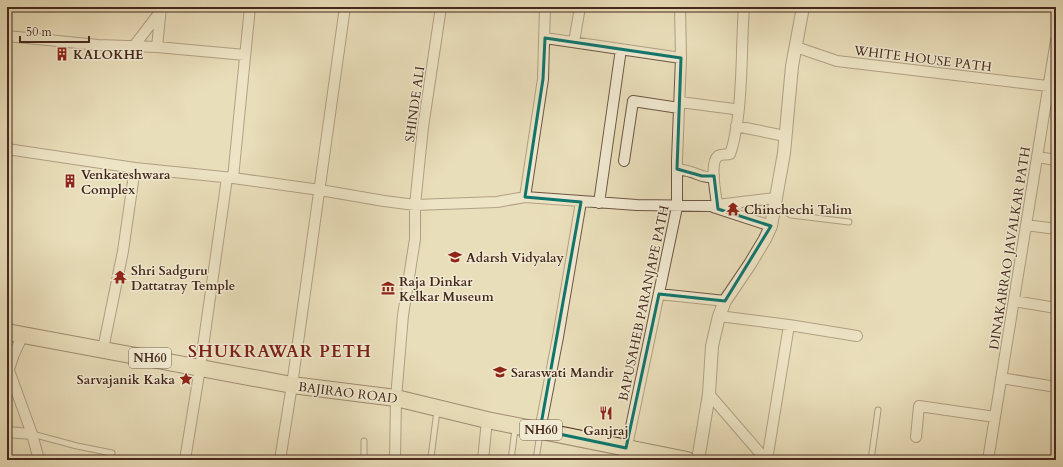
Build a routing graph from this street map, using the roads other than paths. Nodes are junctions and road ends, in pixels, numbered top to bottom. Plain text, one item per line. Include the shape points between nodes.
1 (250, 7) edge
2 (346, 7) edge
3 (441, 7) edge
4 (545, 7) edge
5 (580, 7) edge
6 (680, 7) edge
7 (744, 7) edge
8 (804, 7) edge
9 (161, 10) edge
10 (7, 36) edge
11 (545, 38) junction
12 (1056, 40) edge
13 (574, 42) junction
14 (134, 46) junction
15 (157, 46) junction
16 (796, 47) junction
17 (621, 49) junction
18 (246, 55) junction
19 (681, 58) junction
20 (1052, 87) edge
21 (679, 105) junction
22 (734, 109) dead end
23 (736, 126) junction
24 (785, 136) junction
25 (7, 149) edge
26 (1037, 157) junction
27 (1056, 160) edge
28 (624, 161) dead end
29 (135, 168) junction
30 (677, 169) junction
31 (714, 176) junction
32 (230, 178) junction
33 (320, 190) junction
34 (525, 197) junction
35 (581, 202) junction
36 (775, 202) junction
37 (599, 203) junction
38 (415, 205) junction
39 (713, 206) junction
40 (677, 207) junction
41 (849, 222) dead end
42 (1026, 225) junction
43 (771, 226) junction
44 (1056, 229) edge
45 (659, 294) junction
46 (725, 301) junction
47 (1014, 301) junction
48 (1056, 308) edge
49 (719, 316) junction
50 (789, 325) junction
51 (7, 332) edge
52 (24, 335) junction
53 (857, 336) dead end
54 (103, 349) junction
55 (8, 367) edge
56 (200, 368) junction
57 (1001, 378) junction
58 (292, 385) junction
59 (1056, 387) edge
60 (709, 394) junction
61 (396, 398) junction
62 (437, 408) junction
63 (878, 410) dead end
64 (995, 417) junction
65 (487, 420) junction
66 (516, 426) junction
67 (540, 430) junction
68 (7, 432) edge
69 (32, 434) junction
70 (916, 437) dead end
71 (364, 441) dead end
72 (112, 453) dead end
73 (625, 454) edge
74 (431, 457) dead end
75 (39, 460) edge
76 (185, 460) edge
77 (280, 460) edge
78 (364, 460) edge
79 (395, 460) edge
80 (483, 460) edge
81 (511, 460) edge
82 (536, 460) edge
83 (687, 460) edge
84 (698, 460) edge
85 (767, 460) edge
86 (871, 460) edge
87 (991, 460) edge

1 - 18 street
2 - 33 street
3 - 38 street, SHINDE ALI via 423,127
4 - 11 street
5 - 13 street
6 - 19 street, BAPUSAHEB PARANJAPE PATH
7 - 23 street via 741,84
8 - 16 street
9 - 14 street
9 - 15 street
10 - 14 street
11 - 13 street
11 - 34 street via 542,79
12 - 20 street, DINAKARRAO JAVALKAR PATH
13 - 17 street
14 - 15 street
15 - 18 street
16 - 20 street, WHITE HOUSE PATH via 837,61
16 - 24 street
17 - 19 street
17 - 37 street
18 - 32 street
19 - 21 street, BAPUSAHEB PARANJAPE PATH
20 - 26 street, DINAKARRAO JAVALKAR PATH
21 - 22 street
21 - 28 street via 633,101
21 - 30 street, BAPUSAHEB PARANJAPE PATH
23 - 24 street
23 - 31 street via 730,154 717,157
24 - 36 street
25 - 29 street
26 - 27 street
26 - 42 street, DINAKARRAO JAVALKAR PATH
29 - 32 street
29 - 54 street via 123,251
30 - 31 street via 707,177
30 - 40 street, BAPUSAHEB PARANJAPE PATH
31 - 39 street
32 - 33 street
32 - 56 street
33 - 38 street
33 - 58 street
34 - 35 street
34 - 38 street via 497,202
35 - 37 street
35 - 67 street
36 - 39 street
36 - 41 lane via 791,215
36 - 43 street
37 - 40 street
38 - 61 street, SHINDE ALI via 415,240 403,315
39 - 40 street
39 - 43 street
40 - 45 street, BAPUSAHEB PARANJAPE PATH
42 - 44 street
42 - 47 street, DINAKARRAO JAVALKAR PATH
43 - 46 street
45 - 46 street
45 - 73 street, BAPUSAHEB PARANJAPE PATH
46 - 49 street
47 - 48 street
47 - 57 street, DINAKARRAO JAVALKAR PATH
49 - 50 street
49 - 60 street via 712,346
50 - 53 street
50 - 85 street
51 - 52 highway, BAJIRAO ROAD / NH60
52 - 54 highway, BAJIRAO ROAD / NH60
52 - 55 street
54 - 56 highway, BAJIRAO ROAD / NH60
55 - 69 street
56 - 58 highway, BAJIRAO ROAD / NH60
56 - 76 street
57 - 59 street
57 - 64 street, DINAKARRAO JAVALKAR PATH
58 - 61 highway, BAJIRAO ROAD / NH60
58 - 77 street
60 - 84 street
60 - 85 street
61 - 62 highway, BAJIRAO ROAD / NH60
61 - 79 street, SHINDE ALI
62 - 65 highway, BAJIRAO ROAD / NH60
62 - 74 lane
63 - 86 lane
64 - 70 street via 919,406
64 - 87 street, DINAKARRAO JAVALKAR PATH
65 - 66 highway, BAJIRAO ROAD / NH60
65 - 80 street
66 - 67 highway, BAJIRAO ROAD / NH60
66 - 81 lane
67 - 73 highway, BAJIRAO ROAD / NH60
67 - 82 lane
68 - 69 street
69 - 72 lane
69 - 75 street
71 - 78 lane
73 - 83 highway, BAJIRAO ROAD / NH60

